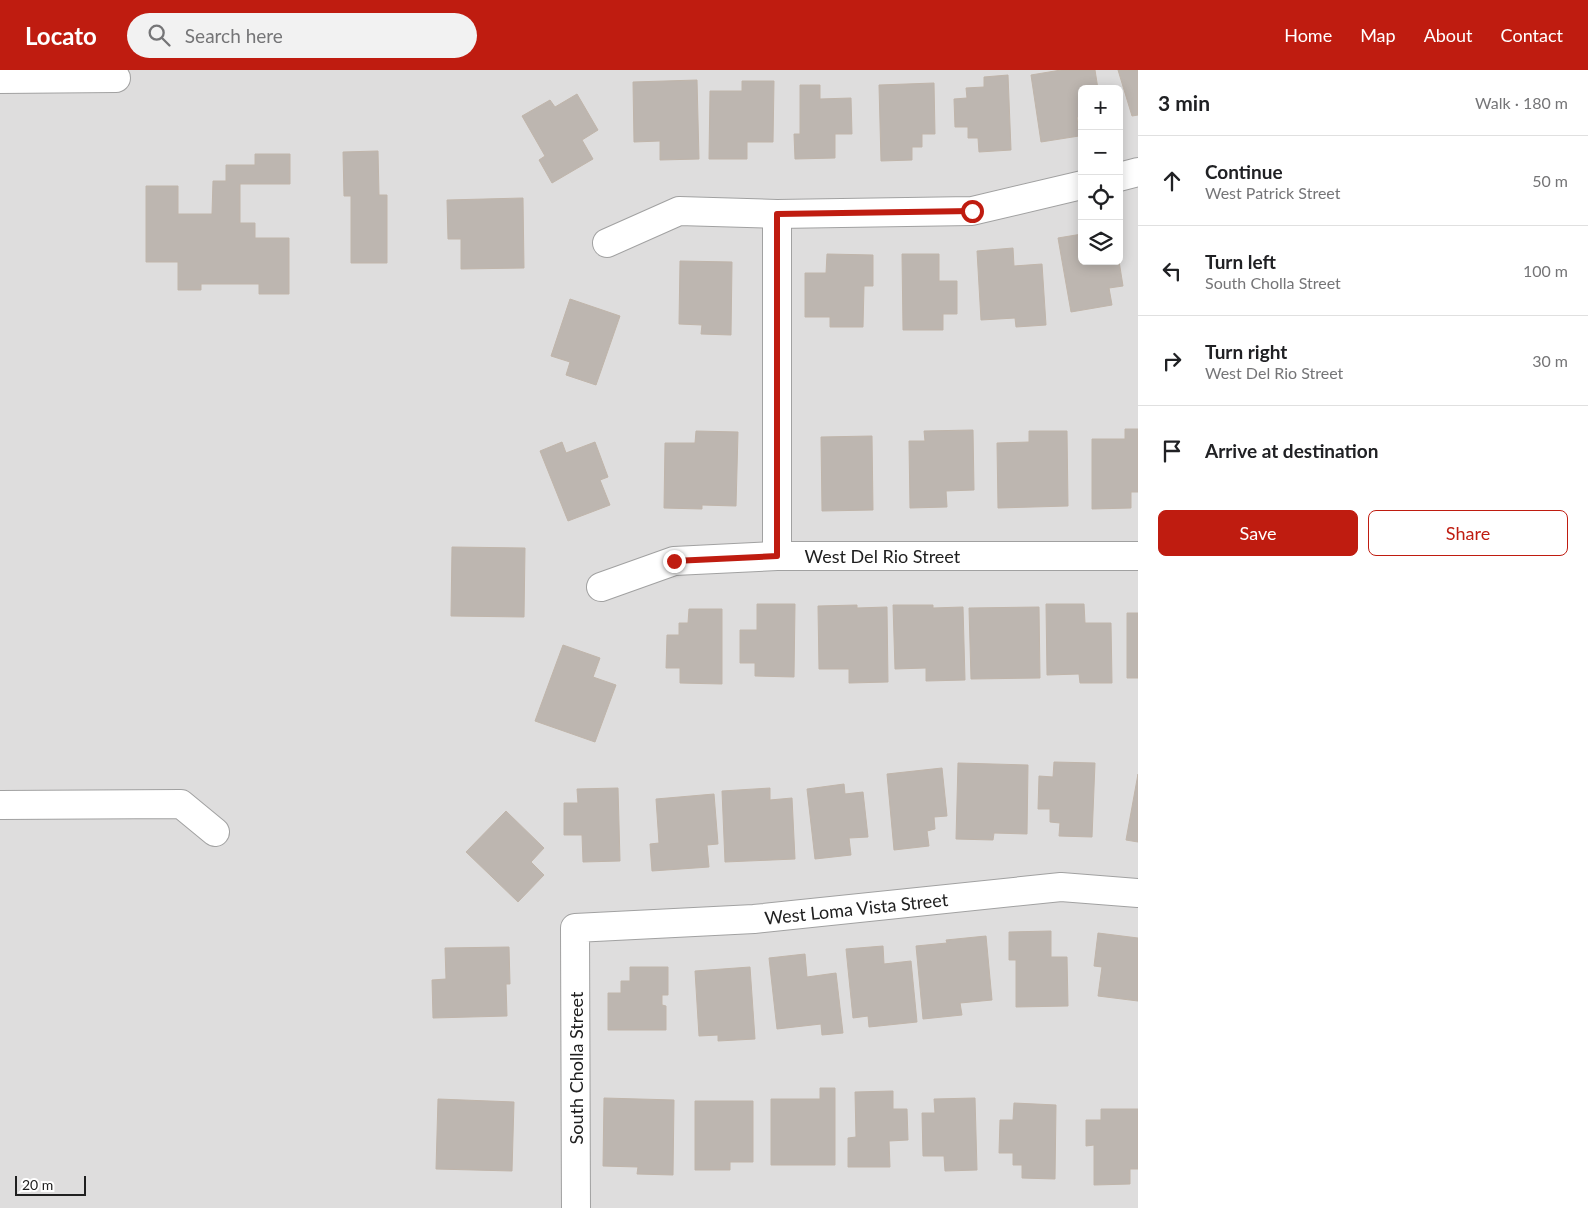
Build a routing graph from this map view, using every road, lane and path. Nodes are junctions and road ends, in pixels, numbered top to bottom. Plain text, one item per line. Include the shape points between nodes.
1 (116, 78) dead end
2 (0, 79) edge
3 (1138, 172) edge
4 (1123, 175) edge
5 (1078, 186) edge
6 (777, 214) junction
7 (607, 242) dead end
8 (777, 556) junction
9 (1138, 556) edge
10 (601, 587) dead end
11 (0, 805) edge
12 (215, 832) dead end
13 (1138, 894) edge
14 (575, 928) joint
15 (576, 1208) edge

1 - 2 street
3 - 4 street
5 - 6 street via 972,211
6 - 7 street via 679,211
6 - 8 street
8 - 9 street, West Del Rio Street
8 - 10 street, West Del Rio Street via 674,561
11 - 12 street via 180,804
13 - 14 street, West Loma Vista Street via 1061,887 754,919
14 - 15 street, South Cholla Street

